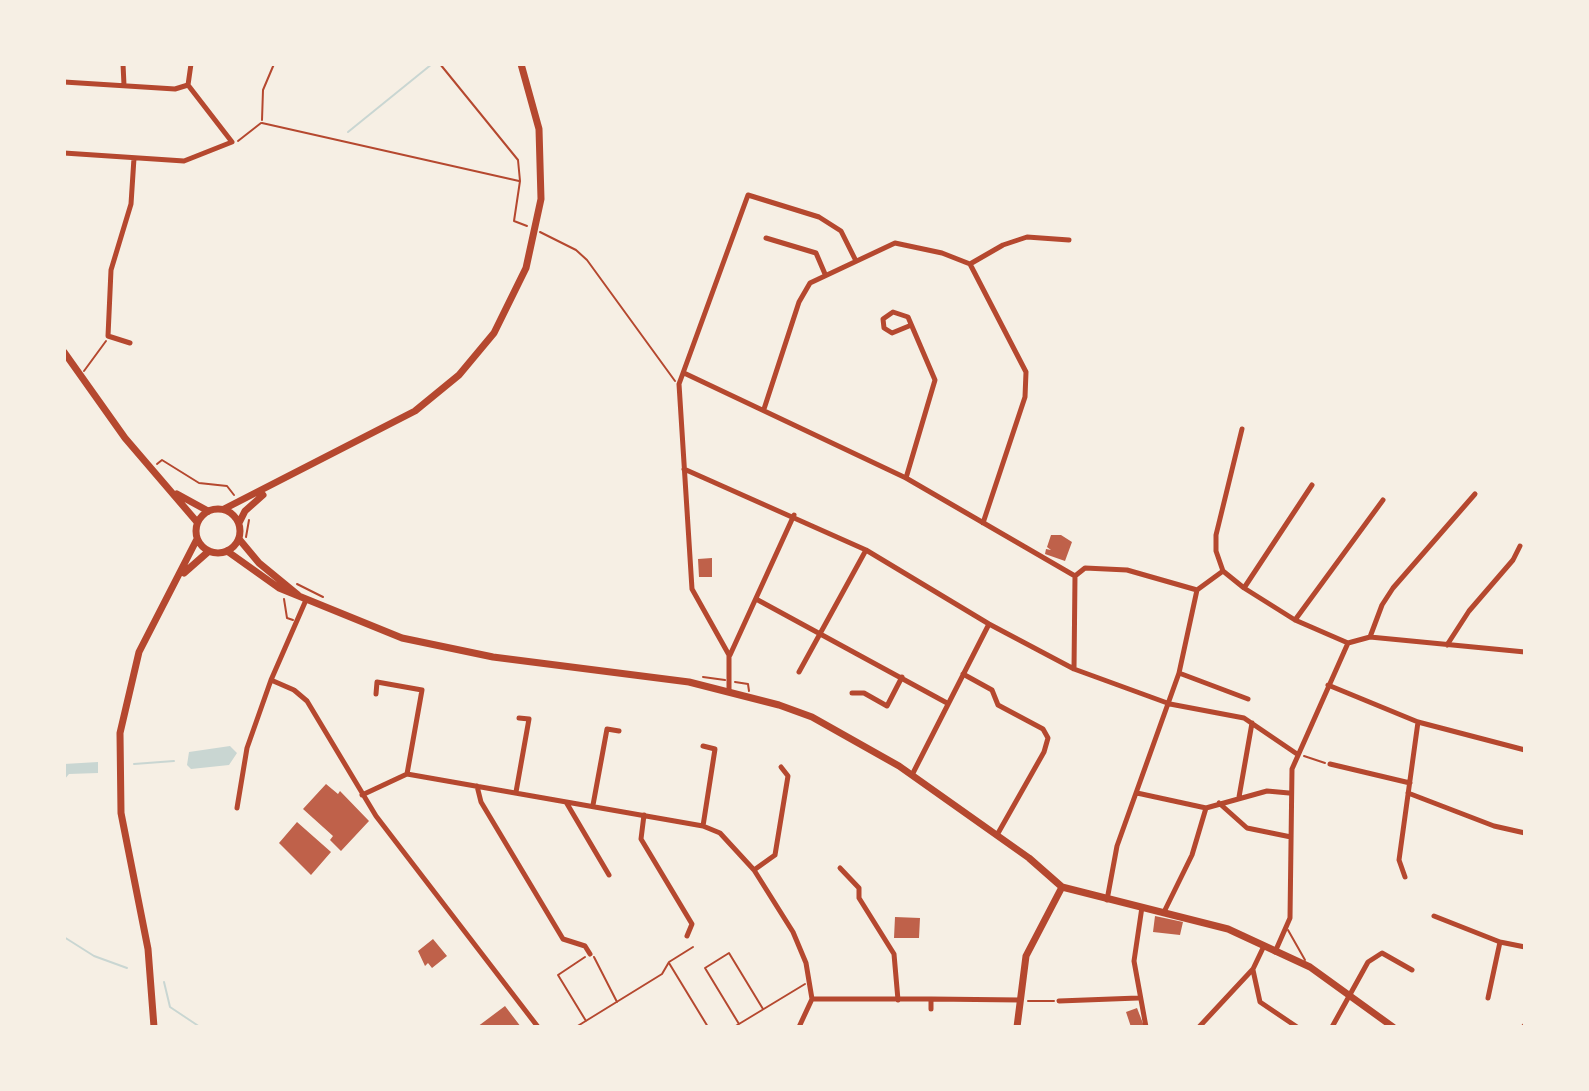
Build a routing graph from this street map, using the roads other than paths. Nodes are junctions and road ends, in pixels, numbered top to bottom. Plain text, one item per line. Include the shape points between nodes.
1 (123, 64) edge
2 (191, 64) edge
3 (521, 64) edge
4 (64, 82) edge
5 (124, 85) junction
6 (188, 85) junction
7 (64, 153) edge
8 (134, 158) junction
9 (766, 238) dead end
10 (1069, 240) dead end
11 (855, 259) junction
12 (970, 264) junction
13 (825, 274) junction
14 (909, 326) junction
15 (130, 343) dead end
16 (64, 352) edge
17 (684, 373) junction
18 (764, 409) junction
19 (1242, 429) dead end
20 (684, 469) junction
21 (906, 478) junction
22 (274, 485) junction
23 (1312, 485) dead end
24 (172, 491) junction
25 (1475, 494) dead end
26 (1383, 500) dead end
27 (224, 509) junction
28 (208, 511) junction
29 (794, 515) junction
30 (197, 522) junction
31 (239, 523) junction
32 (983, 523) junction
33 (197, 539) junction
34 (239, 539) junction
35 (1520, 546) dead end
36 (866, 550) junction
37 (209, 551) junction
38 (227, 551) junction
39 (1223, 571) junction
40 (1075, 576) junction
41 (179, 577) junction
42 (1244, 588) junction
43 (1197, 590) junction
44 (303, 598) junction
45 (756, 599) junction
46 (1295, 620) junction
47 (989, 624) junction
48 (822, 632) junction
49 (1370, 637) junction
50 (1348, 643) junction
51 (1447, 645) junction
52 (1525, 652) edge
53 (729, 655) junction
54 (1074, 669) junction
55 (799, 672) dead end
56 (1179, 673) junction
57 (963, 674) junction
58 (902, 677) junction
59 (271, 680) junction
60 (1328, 685) junction
61 (729, 691) junction
62 (852, 693) dead end
63 (376, 694) dead end
64 (1248, 699) dead end
65 (947, 703) junction
66 (1170, 704) junction
67 (519, 718) dead end
68 (1418, 722) junction
69 (1252, 723) junction
70 (619, 731) dead end
71 (703, 746) dead end
72 (1525, 750) edge
73 (1297, 754) junction
74 (1330, 764) road end
75 (781, 767) dead end
76 (407, 774) junction
77 (912, 775) junction
78 (1410, 783) junction
79 (477, 786) junction
80 (516, 792) junction
81 (1137, 793) junction
82 (1289, 793) junction
83 (1408, 793) junction
84 (362, 795) junction
85 (1239, 797) junction
86 (565, 801) junction
87 (1219, 803) junction
88 (593, 805) junction
89 (237, 808) dead end
90 (1206, 808) junction
91 (644, 815) junction
92 (703, 826) junction
93 (1525, 833) edge
94 (997, 835) junction
95 (1291, 837) junction
96 (840, 868) dead end
97 (754, 870) junction
98 (609, 875) dead end
99 (1405, 877) dead end
100 (1062, 887) junction
101 (1106, 901) junction
102 (1142, 907) junction
103 (1164, 912) junction
104 (1434, 916) dead end
105 (1288, 930) junction
106 (687, 936) dead end
107 (1500, 942) junction
108 (1525, 947) edge
109 (1263, 948) junction
110 (1275, 953) junction
111 (590, 954) road end
112 (1310, 967) junction
113 (1253, 969) junction
114 (1412, 970) dead end
115 (1351, 994) junction
116 (1138, 998) junction
117 (1488, 998) dead end
118 (812, 999) junction
119 (931, 999) junction
120 (898, 1000) junction
121 (1021, 1000) junction
122 (1059, 1001) road end
123 (931, 1009) dead end
124 (154, 1027) edge
125 (538, 1027) edge
126 (799, 1027) edge
127 (1017, 1027) edge
128 (1146, 1027) edge
129 (1199, 1027) edge
130 (1297, 1027) edge
131 (1332, 1027) edge
132 (1393, 1027) edge

1 - 5 street
2 - 6 street
3 - 22 main road via 537,117 542,188 526,268 502,321 469,365 429,401
4 - 5 street
5 - 6 street
6 - 8 street via 232,142 184,161
7 - 8 street
8 - 15 street via 131,204 111,270 108,336
9 - 13 street via 816,253
10 - 12 street via 1027,237
11 - 12 street via 904,242
11 - 13 street
11 - 17 street via 841,231 819,217 748,195
12 - 32 street via 1026,372 1025,397
13 - 18 street via 810,283 799,302
14 - 14 street via 902,313 883,319 884,328 892,333
14 - 21 street via 935,380
16 - 24 main road via 125,438
17 - 18 street
17 - 20 street via 679,384
18 - 21 street
19 - 39 street via 1216,535
20 - 29 street
20 - 53 street via 692,589
21 - 32 street
22 - 27 main road
22 - 31 main road
23 - 42 street
24 - 28 main road
24 - 30 main road
25 - 49 street via 1393,588
26 - 46 street
27 - 28 main road
27 - 31 main road
28 - 30 main road
29 - 36 street
29 - 45 street
30 - 33 main road
31 - 34 main road
32 - 40 street
33 - 37 main road
33 - 41 main road
34 - 38 main road
34 - 44 main road via 259,563
35 - 51 street
36 - 47 street
36 - 48 street
37 - 38 main road
37 - 41 main road
38 - 44 main road via 279,588
39 - 42 street
39 - 43 street
40 - 43 street via 1085,568 1116,569
40 - 54 street
41 - 124 main road via 139,652 119,746 121,813 148,949
42 - 46 street
43 - 56 street
44 - 59 street
44 - 61 main road via 382,632 434,646
45 - 48 street
45 - 53 street
46 - 50 street
47 - 54 street
47 - 57 street
48 - 55 street
48 - 58 street
49 - 50 street
49 - 51 street
50 - 60 street
51 - 52 street
53 - 61 street
54 - 66 street
56 - 64 street
56 - 66 street
57 - 65 street
57 - 94 street via 992,690 998,705 1043,729 1048,738
58 - 62 street via 887,706 864,693
58 - 65 street
59 - 84 street via 307,701
59 - 89 street via 247,748
60 - 68 street
60 - 73 street
61 - 77 main road via 812,717
63 - 76 street via 377,682 422,690
65 - 77 street
66 - 69 street via 1229,713
66 - 81 street
67 - 80 street via 529,719
68 - 72 street
68 - 78 street
69 - 73 street
69 - 85 street
70 - 88 street via 607,729
71 - 92 street via 715,749
73 - 82 street
74 - 78 street
75 - 97 street via 788,776 775,855
76 - 79 street
76 - 84 street
77 - 94 main road
78 - 83 street
79 - 80 street
79 - 111 street via 481,802 563,939 585,946
80 - 86 street
81 - 90 street
81 - 101 street via 1117,846
82 - 85 street
82 - 95 street
83 - 93 street
83 - 99 street via 1399,860
84 - 125 street
85 - 87 street
86 - 88 street
86 - 98 street
87 - 90 street
87 - 95 street via 1247,828
88 - 91 street
90 - 103 street via 1192,855
91 - 92 street
91 - 106 street via 641,839 692,924
92 - 97 street via 720,833
94 - 100 main road
95 - 105 street
96 - 120 street via 859,888 859,898 894,954
97 - 118 street via 793,932
100 - 101 main road
100 - 121 main road via 1026,956
101 - 102 main road
102 - 103 main road
102 - 116 street via 1134,941
103 - 109 main road via 1228,929
104 - 107 street
105 - 110 street
105 - 112 lane
107 - 108 street
107 - 117 street
109 - 110 main road
109 - 113 street
110 - 112 main road
112 - 115 main road
113 - 129 street
113 - 130 street via 1260,1002
114 - 115 street via 1382,953 1368,962
115 - 131 street
115 - 132 main road
116 - 122 street
116 - 128 street
118 - 120 street
118 - 126 street
119 - 120 street
119 - 121 street
119 - 123 street
121 - 127 main road

